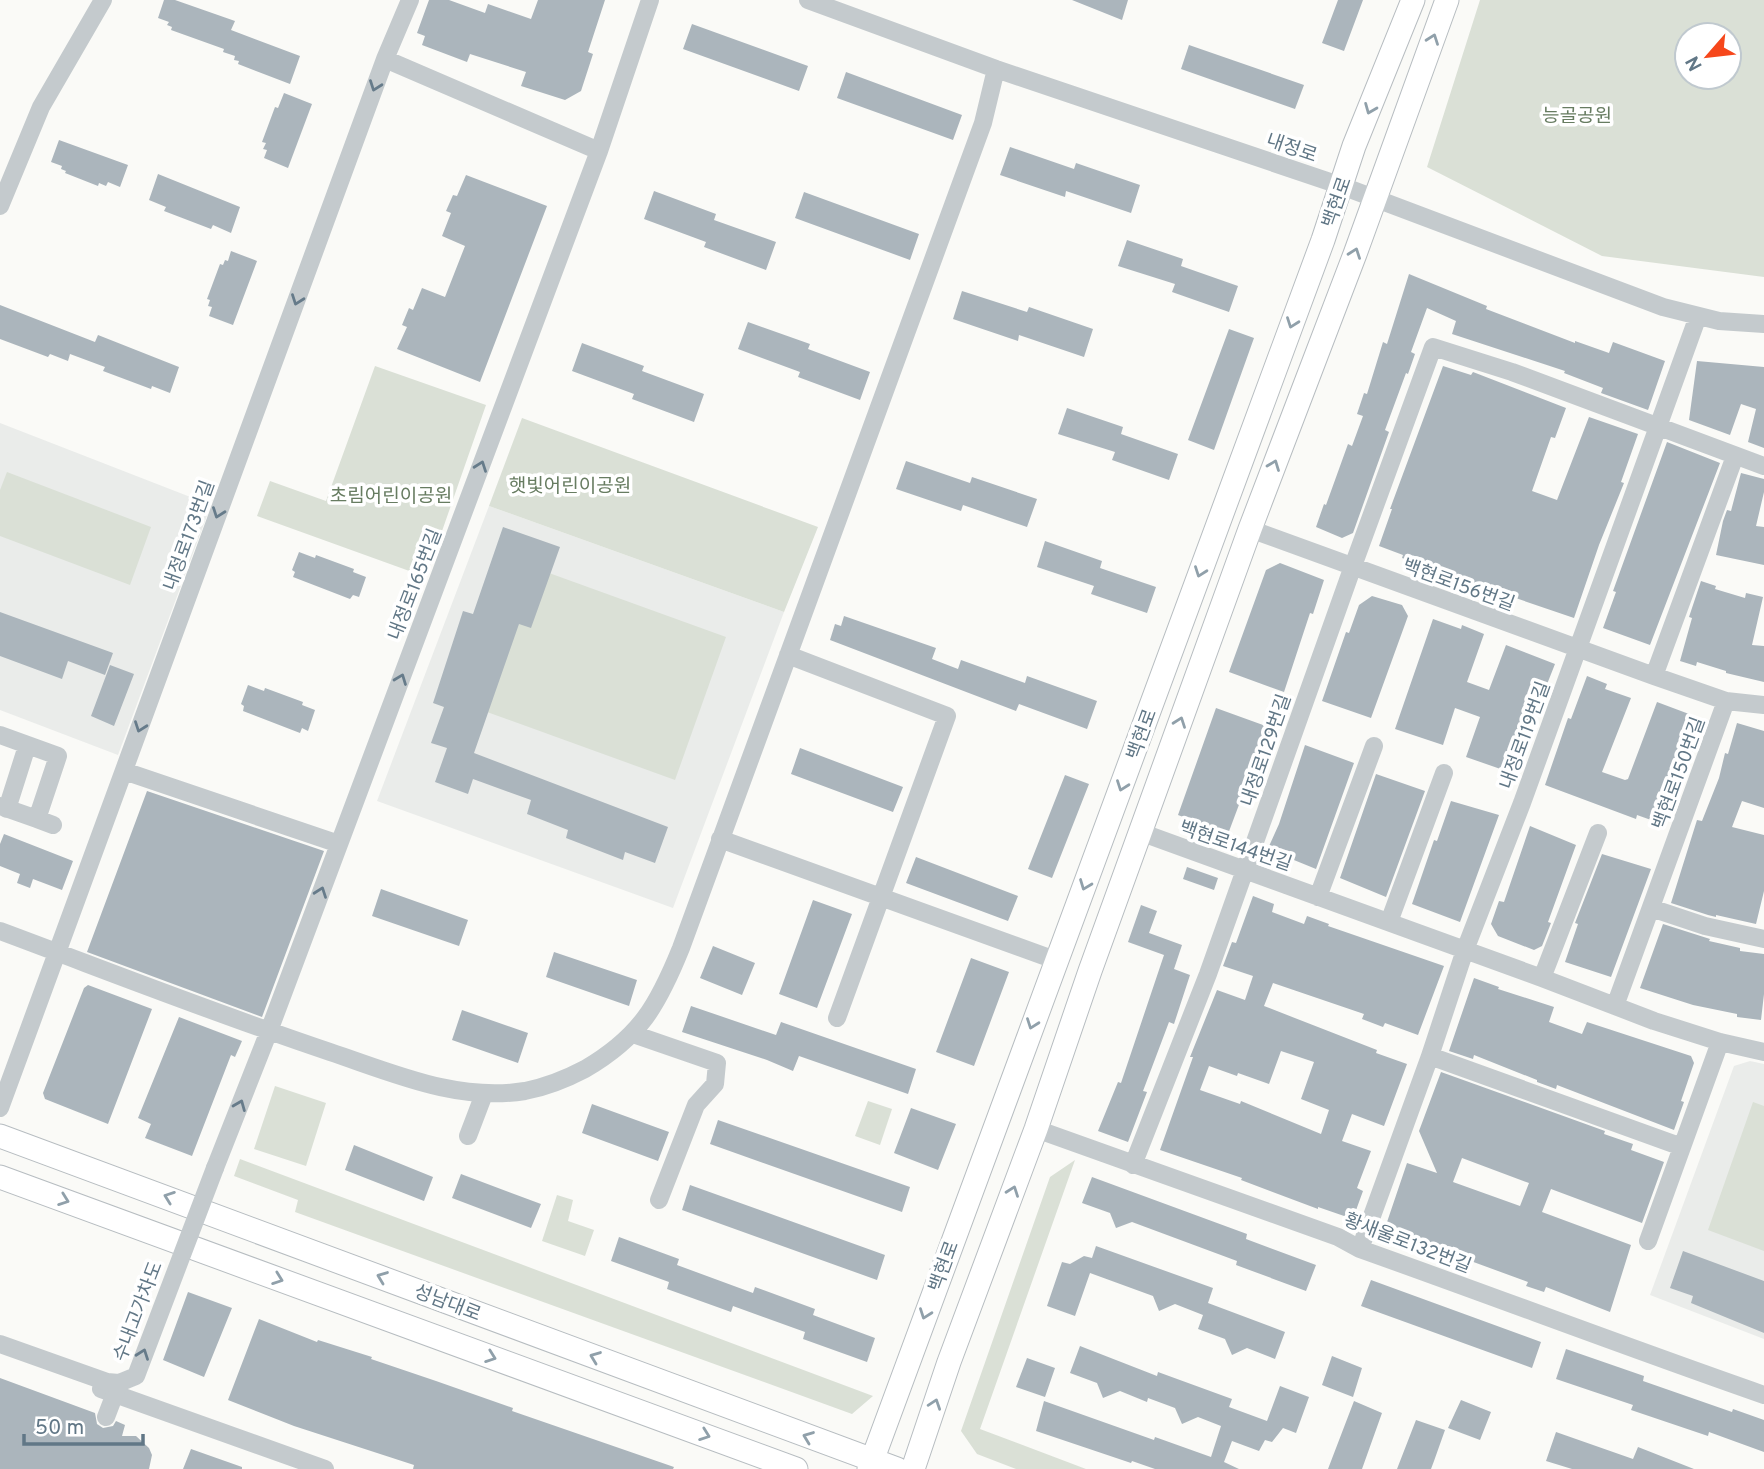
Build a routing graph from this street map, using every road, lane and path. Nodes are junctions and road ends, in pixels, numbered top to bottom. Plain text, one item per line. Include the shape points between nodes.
1 (103, 0) edge
2 (410, 0) edge
3 (650, 0) edge
4 (808, 0) edge
5 (1413, 0) edge
6 (1447, 0) edge
7 (385, 59) junction
8 (996, 69) junction
9 (599, 151) junction
10 (1342, 186) junction
11 (1375, 199) junction
12 (0, 206) edge
13 (1698, 316) junction
14 (1764, 324) edge
15 (1658, 428) junction
16 (1735, 456) junction
17 (1764, 466) edge
18 (1250, 529) junction
19 (1353, 566) junction
20 (1577, 650) junction
21 (788, 655) junction
22 (1654, 677) junction
23 (1726, 701) junction
24 (1764, 705) edge
25 (0, 735) edge
26 (27, 746) junction
27 (1374, 746) dead end
28 (124, 771) junction
29 (1444, 773) dead end
30 (4, 808) edge
31 (1140, 832) junction
32 (1598, 833) dead end
33 (720, 839) junction
34 (339, 844) junction
35 (1245, 870) junction
36 (880, 897) junction
37 (1318, 897) junction
38 (1651, 908) junction
39 (1389, 922) junction
40 (0, 931) edge
41 (1764, 939) edge
42 (1465, 950) junction
43 (57, 953) junction
44 (1055, 960) junction
45 (1542, 978) junction
46 (1615, 1006) junction
47 (837, 1018) dead end
48 (270, 1031) junction
49 (633, 1034) junction
50 (1720, 1042) junction
51 (1764, 1052) edge
52 (1430, 1056) junction
53 (484, 1094) junction
54 (0, 1108) edge
55 (1036, 1129) junction
56 (0, 1136) edge
57 (468, 1136) dead end
58 (1682, 1147) junction
59 (1133, 1165) junction
60 (215, 1168) joint
61 (0, 1177) edge
62 (659, 1199) dead end
63 (1648, 1241) dead end
64 (1360, 1249) junction
65 (0, 1344) edge
66 (0, 1353) edge
67 (119, 1383) junction
68 (1764, 1395) edge
69 (106, 1418) dead end
70 (871, 1465) edge
71 (325, 1469) edge
72 (796, 1469) edge
73 (897, 1469) edge
74 (913, 1469) edge

1 - 12 street via 41,107
2 - 7 street, 내정로173번길
3 - 9 street, 내정로165번길
4 - 8 street, 내정로
5 -> 10 main road, 백현로
11 -> 6 main road, 백현로
7 - 9 street
7 -> 28 street, 내정로173번길
8 - 10 street, 내정로
8 - 21 street via 984,123
34 -> 9 street, 내정로165번길
10 - 11 street, 내정로
10 -> 44 main road, 백현로
11 - 13 street, 내정로
18 -> 11 main road, 백현로
13 - 14 street, 내정로
13 - 15 street, 내정로119번길
15 - 16 street
15 - 19 street, 내정로129번길 via 1433,347
15 - 20 street, 내정로119번길
16 - 17 street
16 - 22 street
18 - 19 street, 백현로156번길
31 -> 18 main road, 백현로
19 - 20 street, 백현로156번길
19 - 35 street, 내정로129번길
20 - 22 street, 백현로156번길
20 - 42 street, 내정로119번길
21 - 33 street
21 - 36 street via 947,716
22 - 23 street, 백현로156번길
23 - 24 street, 백현로156번길
23 - 38 street, 백현로150번길
25 - 26 street
26 - 30 street
26 - 30 street via 58,756 45,822
27 - 37 street
28 - 34 street
28 - 43 street, 내정로173번길
29 - 39 street
31 - 35 street, 백현로144번길
31 - 55 main road, 백현로
32 - 45 street
33 - 36 street
33 - 49 street via 667,984
48 -> 34 street, 내정로165번길
35 - 37 street, 백현로144번길
35 - 59 street, 내정로129번길
36 - 44 street
36 - 47 street
37 - 39 street, 백현로144번길
38 - 41 street
38 - 46 street
39 - 42 street, 백현로144번길
40 - 43 street
42 - 45 street, 백현로144번길
42 - 52 street, 내정로119번길
43 - 48 street
43 - 54 street, 내정로173번길
44 -> 70 main road, 백현로
45 - 46 street, 백현로144번길
46 - 50 street, 백현로144번길
48 - 53 street via 426,1083
60 -> 48 street, 내정로165번길
49 - 53 street via 568,1078 528,1090
49 - 62 street via 718,1063 715,1084 696,1105
50 - 51 street, 백현로144번길
50 - 58 street
52 - 58 street
52 - 64 street, 내정로119번길
53 - 57 street
55 - 59 street, 황새울로132번길
74 -> 55 main road, 백현로
70 -> 56 main road, 성남대로
58 - 63 street
59 - 64 street, 황새울로132번길 via 1338,1237
67 -> 60 street, 수내고가차도, bridge via 136,1376
61 -> 72 main road, 성남대로
64 - 68 street, 황새울로132번길
65 - 67 street, 수내고가차도, bridge
66 - 71 street
67 - 69 street, bridge
70 - 73 main road, 성남대로

